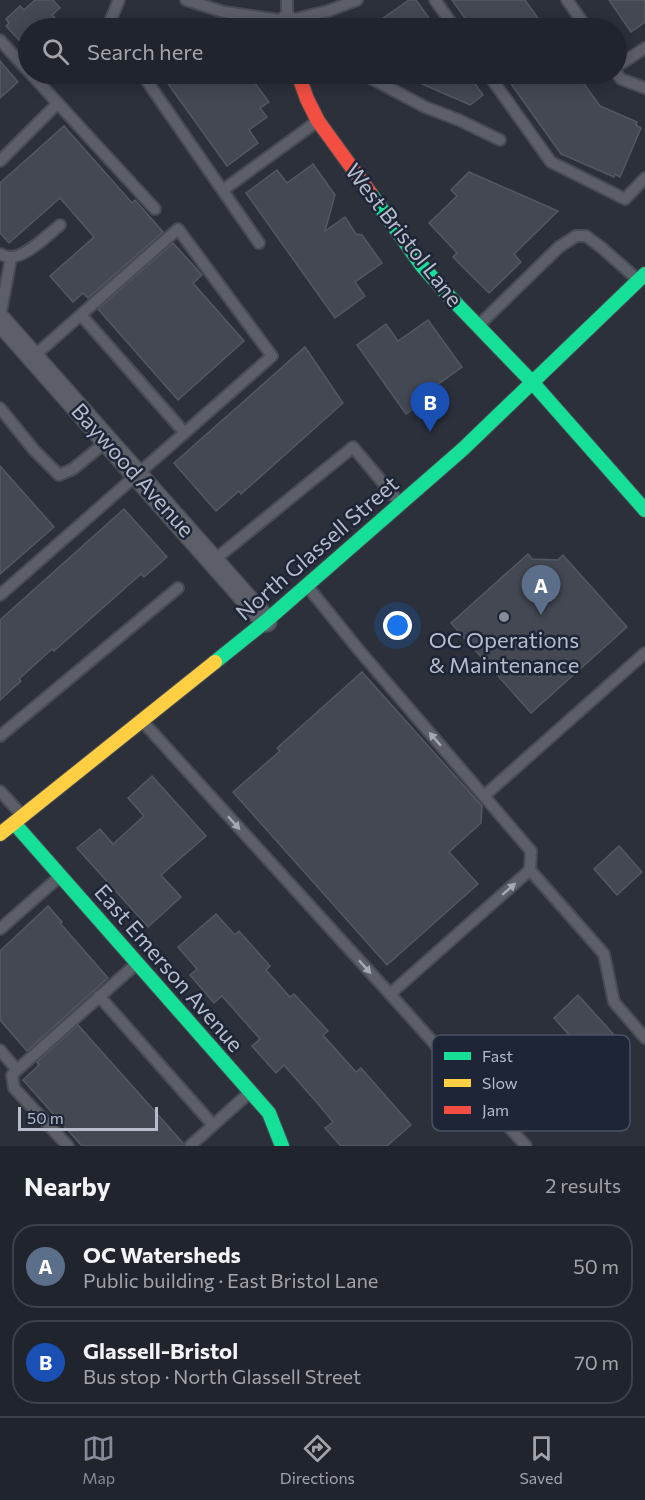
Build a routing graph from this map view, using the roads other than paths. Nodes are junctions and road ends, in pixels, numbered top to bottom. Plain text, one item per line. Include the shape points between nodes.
1 (119, 0) edge
2 (186, 0) edge
3 (357, 0) edge
4 (435, 0) edge
5 (567, 0) edge
6 (111, 18) edge
7 (281, 18) edge
8 (295, 18) edge
9 (448, 18) edge
10 (580, 18) edge
11 (0, 40) edge
12 (645, 48) edge
13 (18, 59) edge
14 (627, 60) edge
15 (627, 81) edge
16 (40, 84) edge
17 (149, 84) edge
18 (302, 84) edge
19 (382, 84) edge
20 (495, 84) edge
21 (645, 88) edge
22 (58, 104) junction
23 (318, 121) junction
24 (500, 140) dead end
25 (0, 161) edge
26 (645, 178) edge
27 (223, 190) junction
28 (155, 209) dead end
29 (60, 225) dead end
30 (259, 243) dead end
31 (5, 256) edge
32 (642, 277) edge
33 (81, 315) junction
34 (0, 318) edge
35 (477, 327) junction
36 (33, 357) junction
37 (532, 382) junction
38 (0, 408) edge
39 (184, 432) junction
40 (107, 441) junction
41 (137, 474) junction
42 (401, 504) junction
43 (645, 510) edge
44 (213, 561) junction
45 (307, 586) junction
46 (178, 588) dead end
47 (0, 595) edge
48 (266, 621) junction
49 (645, 653) edge
50 (142, 720) junction
51 (0, 736) edge
52 (0, 791) edge
53 (484, 796) junction
54 (18, 820) junction
55 (0, 834) edge
56 (530, 870) junction
57 (61, 876) junction
58 (0, 929) edge
59 (137, 963) junction
60 (390, 994) junction
61 (99, 996) junction
62 (645, 1038) edge
63 (432, 1041) edge
64 (0, 1050) edge
65 (17, 1070) junction
66 (250, 1092) junction
67 (213, 1125) junction
68 (513, 1131) edge
69 (68, 1146) edge
70 (190, 1146) edge
71 (282, 1146) edge
72 (526, 1146) edge

1 - 6 lane
2 - 7 lane via 224,12
3 - 8 lane
4 - 9 lane
5 - 10 lane
11 - 13 lane
12 - 14 lane
15 - 21 lane
16 - 22 lane
17 - 27 lane
18 - 23 street, West Bristol Lane
19 - 24 lane
20 - 26 lane via 551,162 625,199
22 - 25 lane
22 - 28 lane
23 - 27 lane
23 - 35 street, West Bristol Lane via 422,266
27 - 30 lane
29 - 31 lane via 31,249
31 - 34 lane
32 - 35 lane via 586,236 576,236 559,247
32 - 37 street, North Glassell Street
33 - 36 lane
33 - 39 lane
33 - 39 lane via 178,229 272,356
34 - 36 street, Baywood Avenue
35 - 37 street, West Bristol Lane
36 - 40 street, Baywood Avenue
37 - 42 street, North Glassell Street
37 - 43 street, West Bristol Lane
38 - 40 lane via 59,475 73,469
39 - 41 lane
40 - 41 street, Baywood Avenue
41 - 44 street, Baywood Avenue
41 - 47 lane
42 - 44 lane via 352,447
42 - 45 street, North Glassell Street
44 - 48 street, Baywood Avenue
45 - 48 street, North Glassell Street
53 -> 45 lane
46 - 51 lane
48 - 50 street, North Glassell Street
49 - 53 lane
50 - 54 street, North Glassell Street
50 -> 60 lane
52 - 54 lane
53 - 56 lane via 531,850
54 - 55 street, North Glassell Street
54 - 57 street, East Emerson Avenue
60 -> 56 lane
56 - 62 lane via 604,954 614,1002
57 - 58 lane
57 - 59 street, East Emerson Avenue
59 - 61 lane
59 - 66 street, East Emerson Avenue
60 - 63 lane
61 - 65 lane
61 - 67 lane
64 - 65 lane
65 - 69 lane via 12,1076 14,1088
66 - 67 lane
66 - 71 street, East Emerson Avenue via 269,1113
67 - 70 lane
68 - 72 lane

